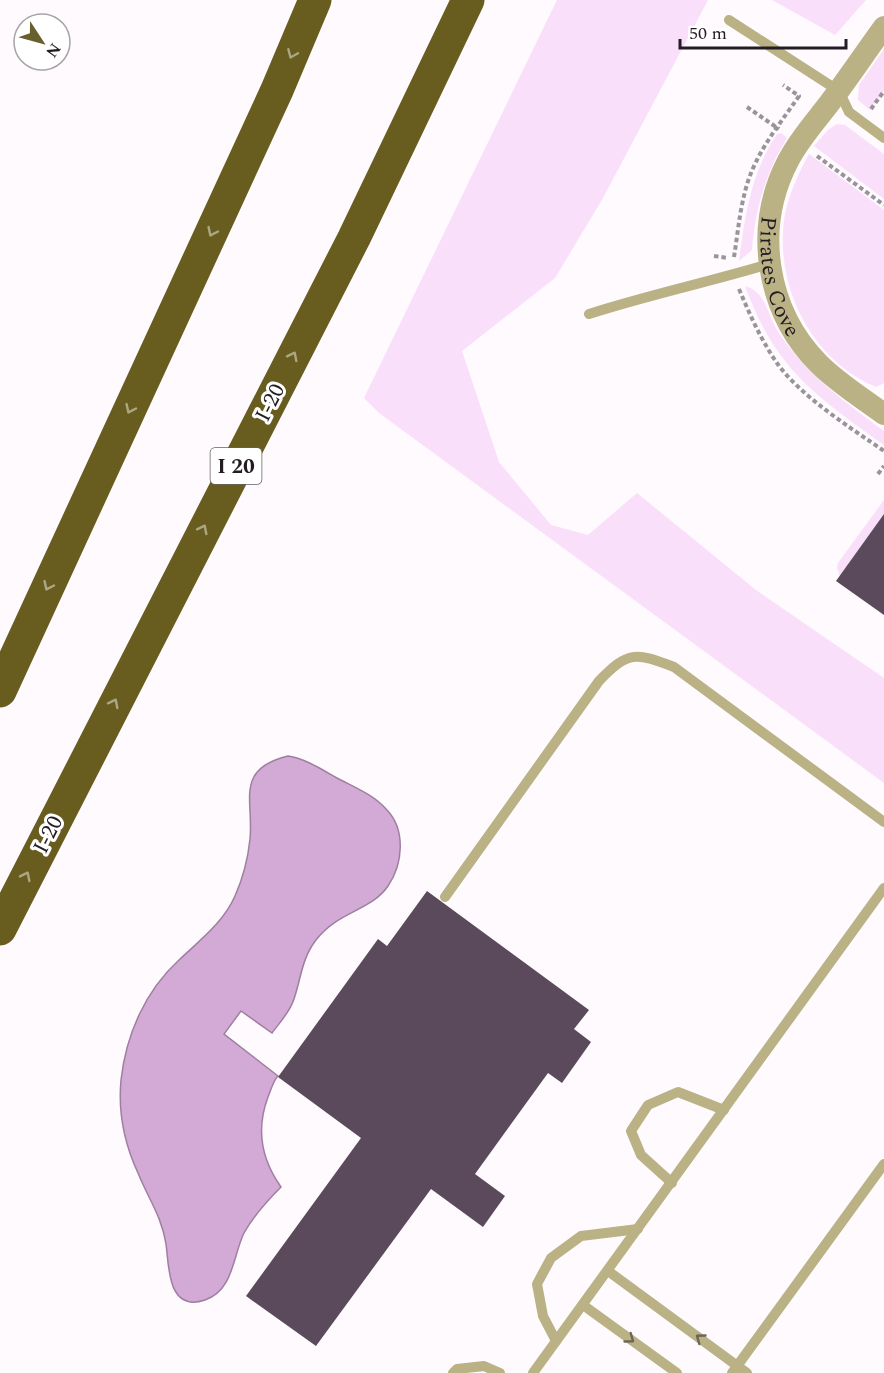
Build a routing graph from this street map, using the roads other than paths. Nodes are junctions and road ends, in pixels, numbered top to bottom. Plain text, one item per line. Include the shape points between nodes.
1 (315, 0) edge
2 (468, 0) edge
3 (729, 20) dead end
4 (884, 27) edge
5 (839, 91) junction
6 (884, 138) edge
7 (769, 264) junction
8 (589, 314) dead end
9 (882, 410) edge
10 (0, 691) edge
11 (884, 822) edge
12 (884, 888) edge
13 (445, 897) dead end
14 (0, 929) edge
15 (724, 1110) junction
16 (884, 1164) edge
17 (672, 1183) junction
18 (638, 1229) junction
19 (609, 1271) junction
20 (583, 1305) junction
21 (556, 1341) junction
22 (735, 1369) edge
23 (453, 1373) edge
24 (500, 1373) edge
25 (532, 1373) edge
26 (677, 1373) edge
27 (747, 1373) edge

1 -> 10 highway
14 -> 2 highway, I-20 / I 20 via 354,238
3 - 5 lane
4 - 5 street, Pirates Cove
5 - 6 lane via 849,112
5 - 7 street, Pirates Cove via 800,143 782,175 771,218
7 - 8 lane
7 - 9 street, Pirates Cove via 785,315 807,350 835,378
11 - 13 lane via 674,667 651,658 631,657 619,661 599,681
12 - 15 lane
15 - 17 lane
15 - 17 lane via 678,1092 648,1105 631,1131 641,1155
16 - 22 lane
17 - 18 lane
18 - 19 lane
18 - 21 lane via 581,1236 551,1258 537,1284 543,1316
19 - 20 lane
22 -> 19 lane
20 - 21 lane
20 -> 26 lane
21 - 25 lane
22 - 27 lane
23 - 24 lane via 457,1369 484,1366

